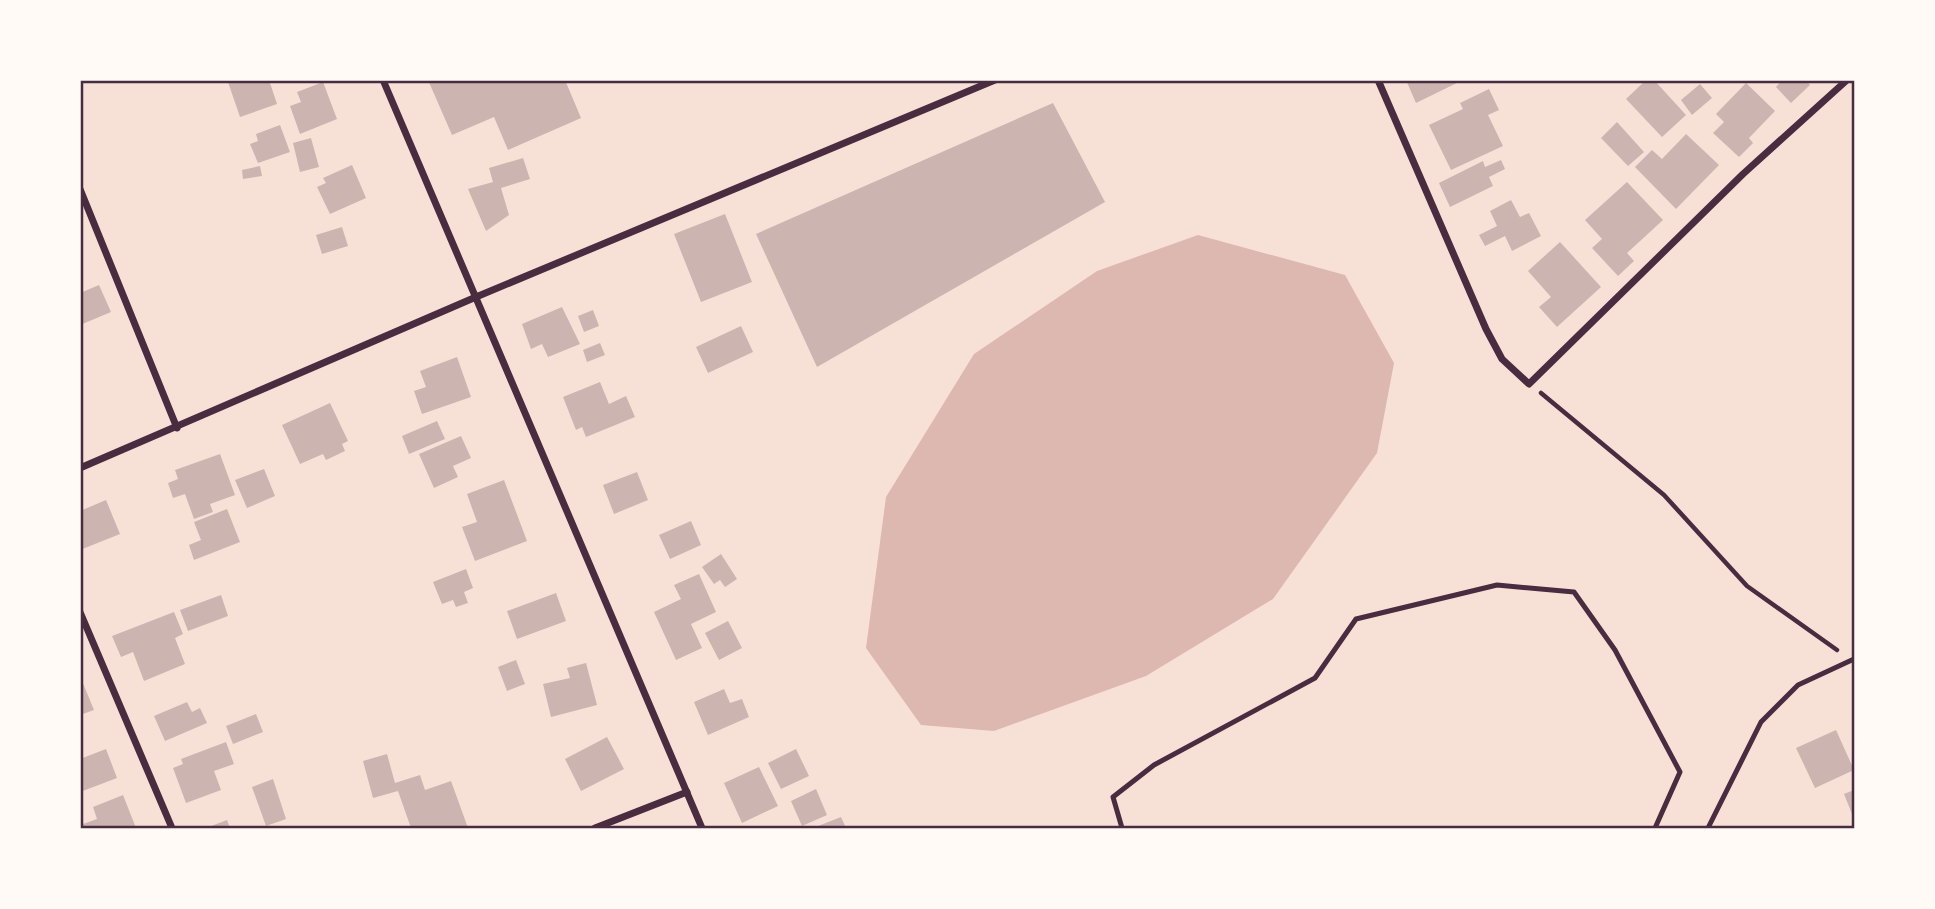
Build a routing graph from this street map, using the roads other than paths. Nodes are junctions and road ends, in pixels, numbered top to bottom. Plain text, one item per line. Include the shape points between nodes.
1 (383, 80) edge
2 (995, 80) edge
3 (1378, 80) edge
4 (1847, 80) edge
5 (80, 189) edge
6 (476, 297) junction
7 (177, 428) junction
8 (80, 468) edge
9 (80, 612) edge
10 (1854, 659) edge
11 (687, 792) junction
12 (172, 828) edge
13 (595, 828) edge
14 (702, 828) edge
15 (1122, 828) edge
16 (1655, 828) edge
17 (1708, 828) edge

1 - 6 street
2 - 6 street
3 - 4 street via 1486,329 1502,359 1529,383 1743,174
5 - 7 street
6 - 7 street
6 - 11 street
7 - 8 street
9 - 12 street
10 - 17 lane via 1798,685 1761,722
11 - 13 street
11 - 14 street
15 - 16 lane via 1113,797 1154,765 1314,678 1356,619 1496,585 1574,592 1615,650 1680,772

